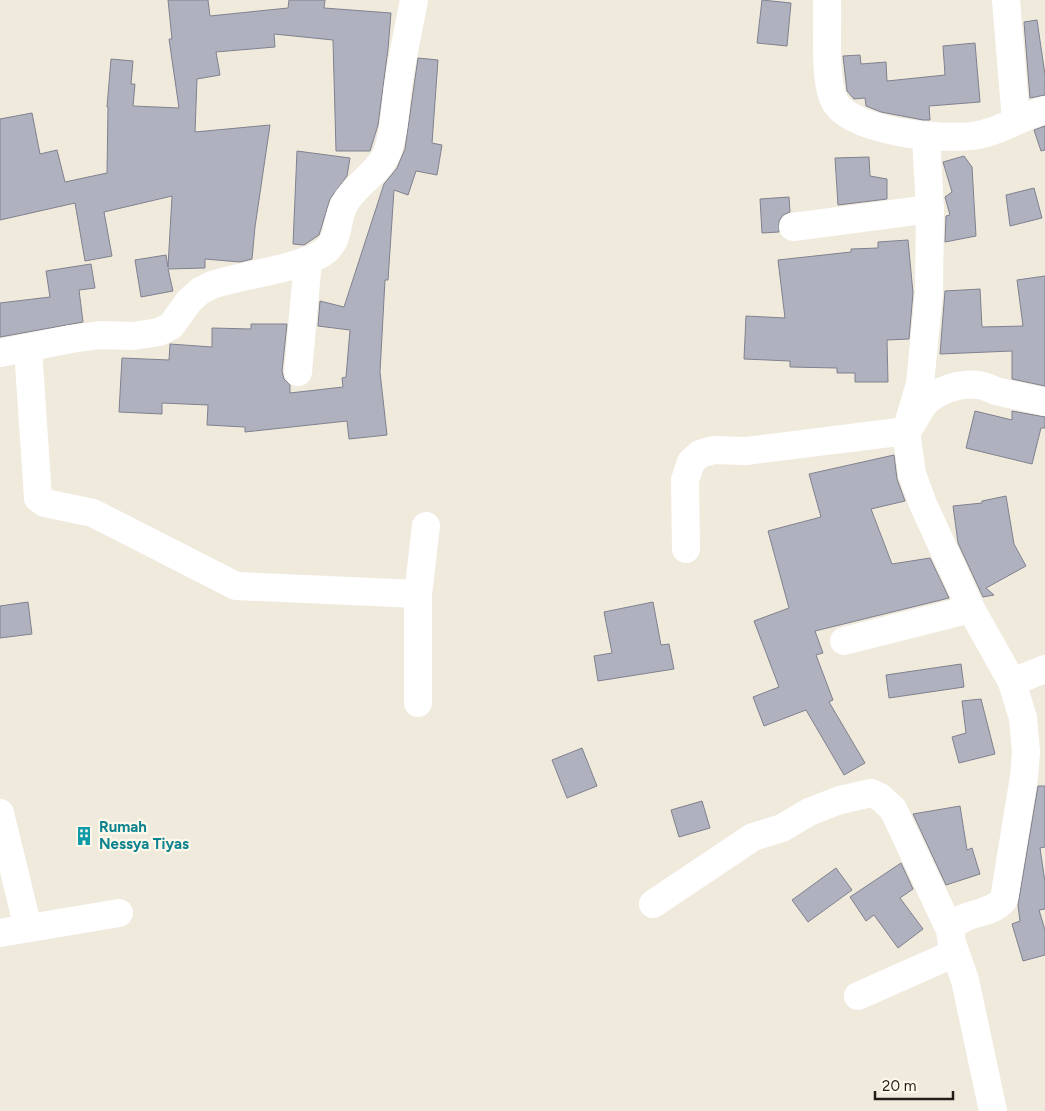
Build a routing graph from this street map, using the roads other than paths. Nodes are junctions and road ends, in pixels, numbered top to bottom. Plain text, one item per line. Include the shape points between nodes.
1 (414, 0) edge
2 (827, 0) edge
3 (1006, 0) edge
4 (1045, 110) edge
5 (1016, 120) junction
6 (926, 137) junction
7 (930, 209) junction
8 (793, 227) dead end
9 (308, 260) junction
10 (28, 349) junction
11 (0, 353) edge
12 (298, 372) dead end
13 (1045, 402) edge
14 (906, 431) junction
15 (426, 526) dead end
16 (686, 549) dead end
17 (418, 594) junction
18 (971, 609) junction
19 (844, 641) dead end
20 (1045, 669) edge
21 (1012, 682) junction
22 (418, 703) dead end
23 (0, 812) edge
24 (653, 904) dead end
25 (111, 915) dead end
26 (28, 928) junction
27 (0, 933) edge
28 (953, 941) junction
29 (858, 996) dead end
30 (993, 1111) edge

1 - 9 street via 387,154 348,197 332,247
2 - 6 street via 830,85 835,102 844,111 864,121
3 - 5 street
4 - 5 street
5 - 6 street via 979,135
6 - 7 street
7 - 8 street
7 - 14 street via 930,274 922,369
9 - 10 street via 212,285 200,291 171,326 159,332 71,339
9 - 12 street
10 - 11 street
10 - 17 street via 38,498 45,503 93,513 236,586
13 - 14 street via 980,385 954,386 928,400
14 - 16 street via 746,451 713,450 700,454 691,462 685,480
14 - 18 street via 912,474
15 - 17 street
17 - 22 street
18 - 19 street
18 - 21 street
20 - 21 street
21 - 28 street via 1023,718 1026,752 1006,893 1000,904 958,920
23 - 26 street
24 - 28 street via 753,837 782,828 809,812 840,800 871,793 880,796 893,809
25 - 26 street
26 - 27 street
28 - 29 street
28 - 30 street via 967,989

